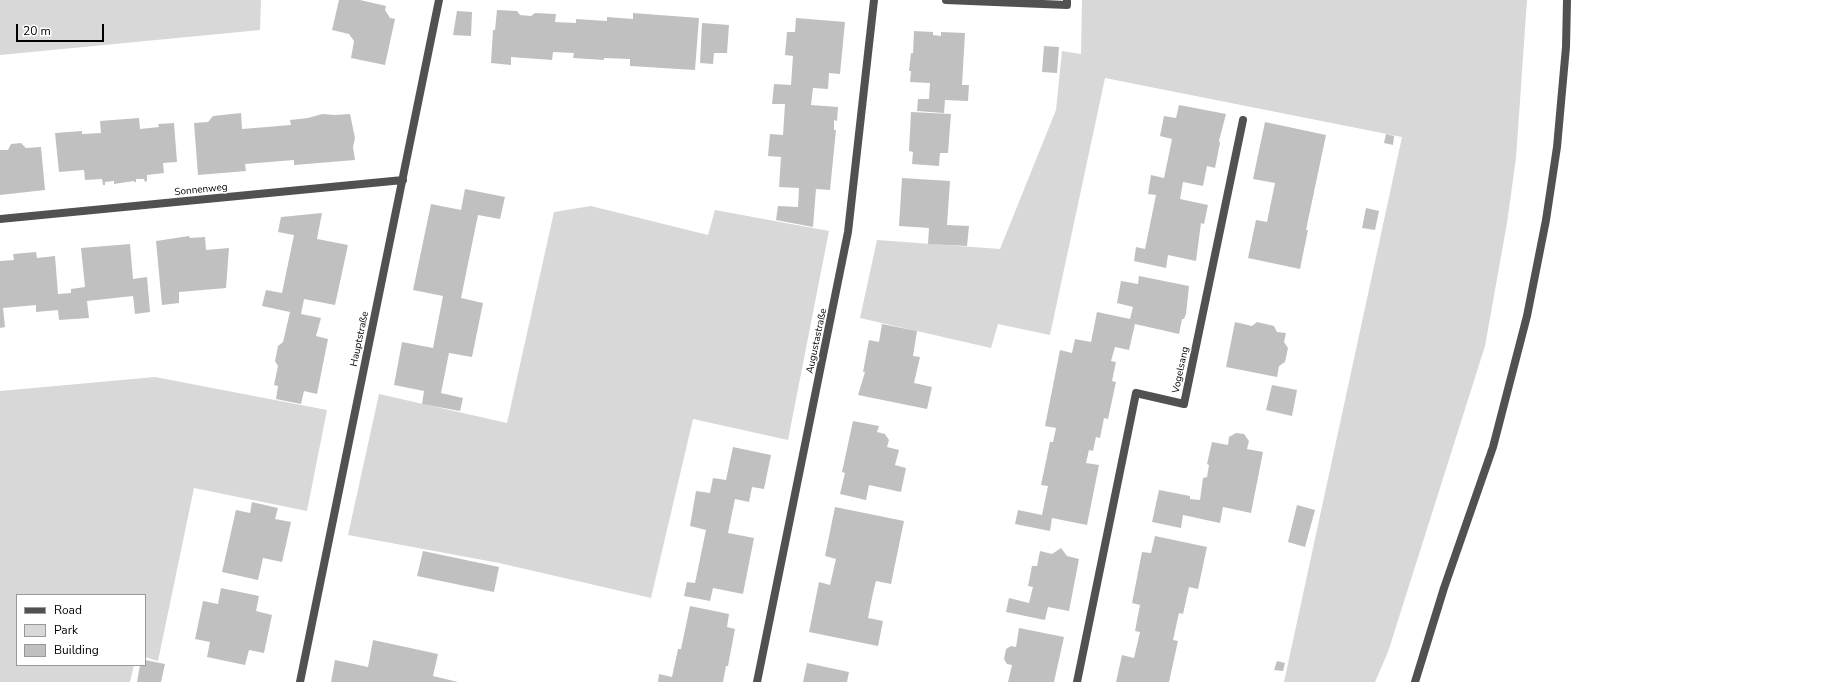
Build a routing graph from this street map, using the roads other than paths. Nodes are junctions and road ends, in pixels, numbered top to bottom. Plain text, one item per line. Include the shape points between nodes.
1 (439, 0) edge
2 (874, 0) edge
3 (946, 0) edge
4 (1067, 0) edge
5 (1567, 0) edge
6 (1243, 120) dead end
7 (403, 180) junction
8 (0, 219) edge
9 (300, 682) edge
10 (757, 682) edge
11 (1077, 682) edge
12 (1415, 682) edge

1 - 7 street, Hauptstraße
2 - 10 street, Augustastraße via 848,232
3 - 4 street via 1067,5
5 - 12 street via 1566,47 1557,147 1527,316 1493,447 1444,588
6 - 11 street, Vogelsang via 1184,404 1136,393
7 - 8 street, Sonnenweg
7 - 9 street, Hauptstraße

